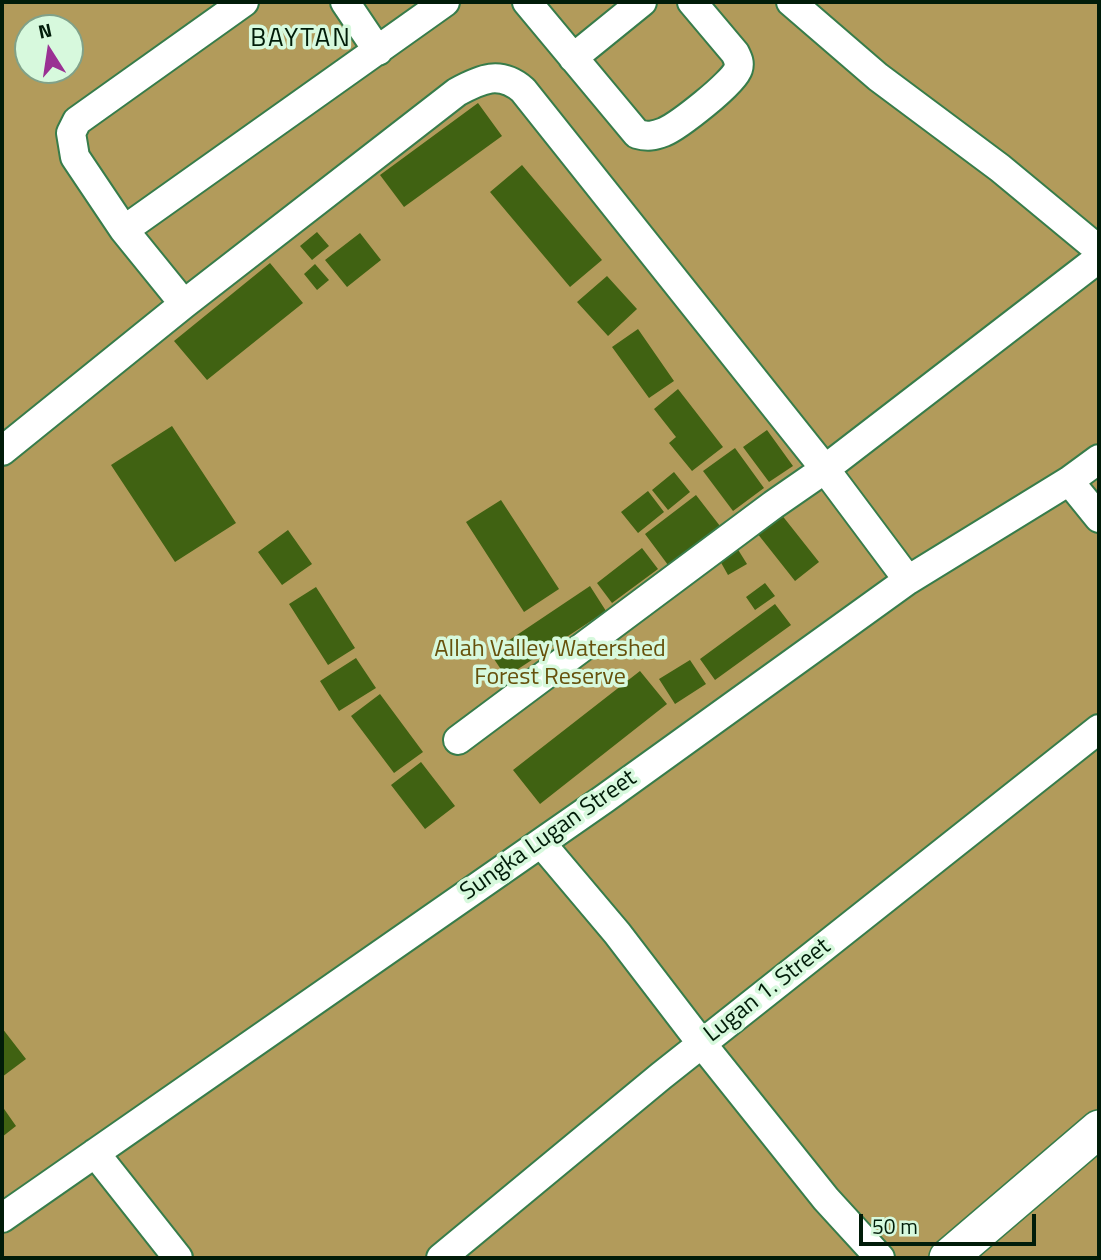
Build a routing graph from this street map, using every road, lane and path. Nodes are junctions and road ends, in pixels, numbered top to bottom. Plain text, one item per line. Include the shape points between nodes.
1 (244, 2) edge
2 (345, 2) edge
3 (445, 2) edge
4 (527, 2) edge
5 (642, 2) edge
6 (692, 2) edge
7 (791, 2) edge
8 (378, 51) junction
9 (573, 58) junction
10 (124, 230) junction
11 (1099, 250) edge
12 (1099, 258) edge
13 (184, 304) junction
14 (2, 451) edge
15 (1099, 459) edge
16 (825, 469) junction
17 (1069, 481) junction
18 (1099, 518) edge
19 (908, 580) junction
20 (1099, 729) edge
21 (458, 740) dead end
22 (541, 843) junction
23 (702, 1044) junction
24 (1099, 1129) edge
25 (95, 1153) junction
26 (2, 1218) edge
27 (178, 1258) edge
28 (441, 1258) edge
29 (880, 1258) edge
30 (948, 1258) edge

1 - 10 street via 77,121 71,133 75,157
2 - 8 street
3 - 8 street
4 - 9 street
5 - 9 street
6 - 9 street via 735,53 738,70 727,85 667,131 637,134
7 - 11 street via 878,77 1000,168
8 - 10 street
10 - 13 street
12 - 16 street
13 - 14 street
13 - 16 street via 457,92 478,81 512,81
15 - 17 street, Sungka Lugan Street
16 - 19 street
16 - 21 street
17 - 18 street
17 - 19 street, Sungka Lugan Street
19 - 22 street, Sungka Lugan Street
20 - 23 street, Lugan 1. Street
22 - 23 street
22 - 25 street, Sungka Lugan Street
23 - 28 street, Lugan 1. Street
23 - 29 street via 826,1199
24 - 30 main road
25 - 26 street, Sungka Lugan Street
25 - 27 street

